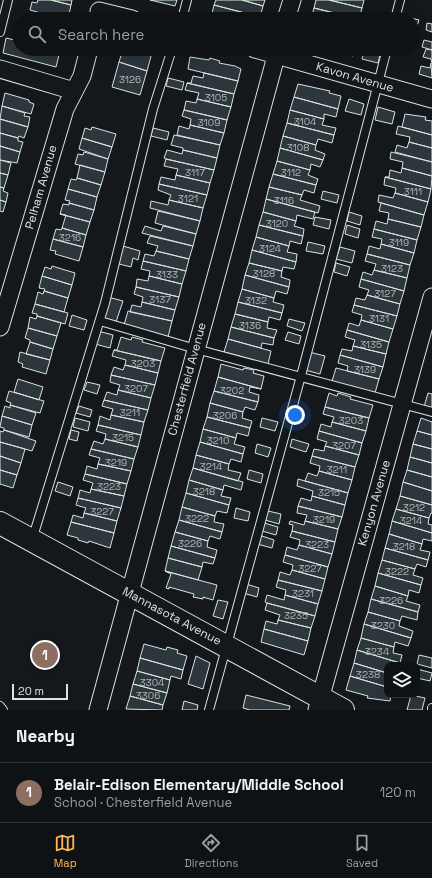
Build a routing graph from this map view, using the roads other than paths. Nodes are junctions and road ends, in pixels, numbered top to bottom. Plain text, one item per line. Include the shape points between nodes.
1 (8, 0) edge
2 (187, 0) edge
3 (292, 0) edge
4 (400, 0) edge
5 (184, 12) edge
6 (288, 12) edge
7 (397, 12) edge
8 (0, 32) edge
9 (87, 56) edge
10 (170, 56) edge
11 (277, 56) edge
12 (290, 56) edge
13 (385, 56) edge
14 (0, 69) edge
15 (378, 84) junction
16 (74, 91) junction
17 (432, 99) edge
18 (432, 297) edge
19 (100, 321) junction
20 (0, 327) edge
21 (196, 349) junction
22 (300, 376) junction
23 (402, 404) junction
24 (432, 412) edge
25 (0, 523) edge
26 (32, 541) junction
27 (129, 593) junction
28 (227, 646) junction
29 (319, 703) edge
30 (0, 706) edge
31 (3, 710) edge
32 (98, 710) edge
33 (209, 710) edge
34 (343, 710) edge

1 - 8 lane
2 - 5 lane
3 - 6 street
4 - 7 lane
9 - 16 street, Pelham Avenue via 82,76
10 - 19 lane via 153,109
11 - 21 street, Chesterfield Avenue
12 - 15 street, Kavon Avenue
13 - 15 lane
14 - 16 street
15 - 17 street, Kavon Avenue
15 - 22 lane
16 - 20 street, Pelham Avenue via 64,109
18 - 23 street, Kenyon Avenue
19 - 21 lane
19 - 26 lane
21 - 22 lane
21 - 27 street, Chesterfield Avenue
22 - 23 lane
22 - 28 lane
23 - 24 lane
23 - 29 street, Kenyon Avenue
25 - 26 street, Mannasota Avenue
26 - 27 street, Mannasota Avenue
27 - 28 street, Mannasota Avenue
27 - 32 street, Chesterfield Avenue
28 - 29 street, Mannasota Avenue
28 - 33 lane
29 - 34 street, Mannasota Avenue
30 - 31 lane

